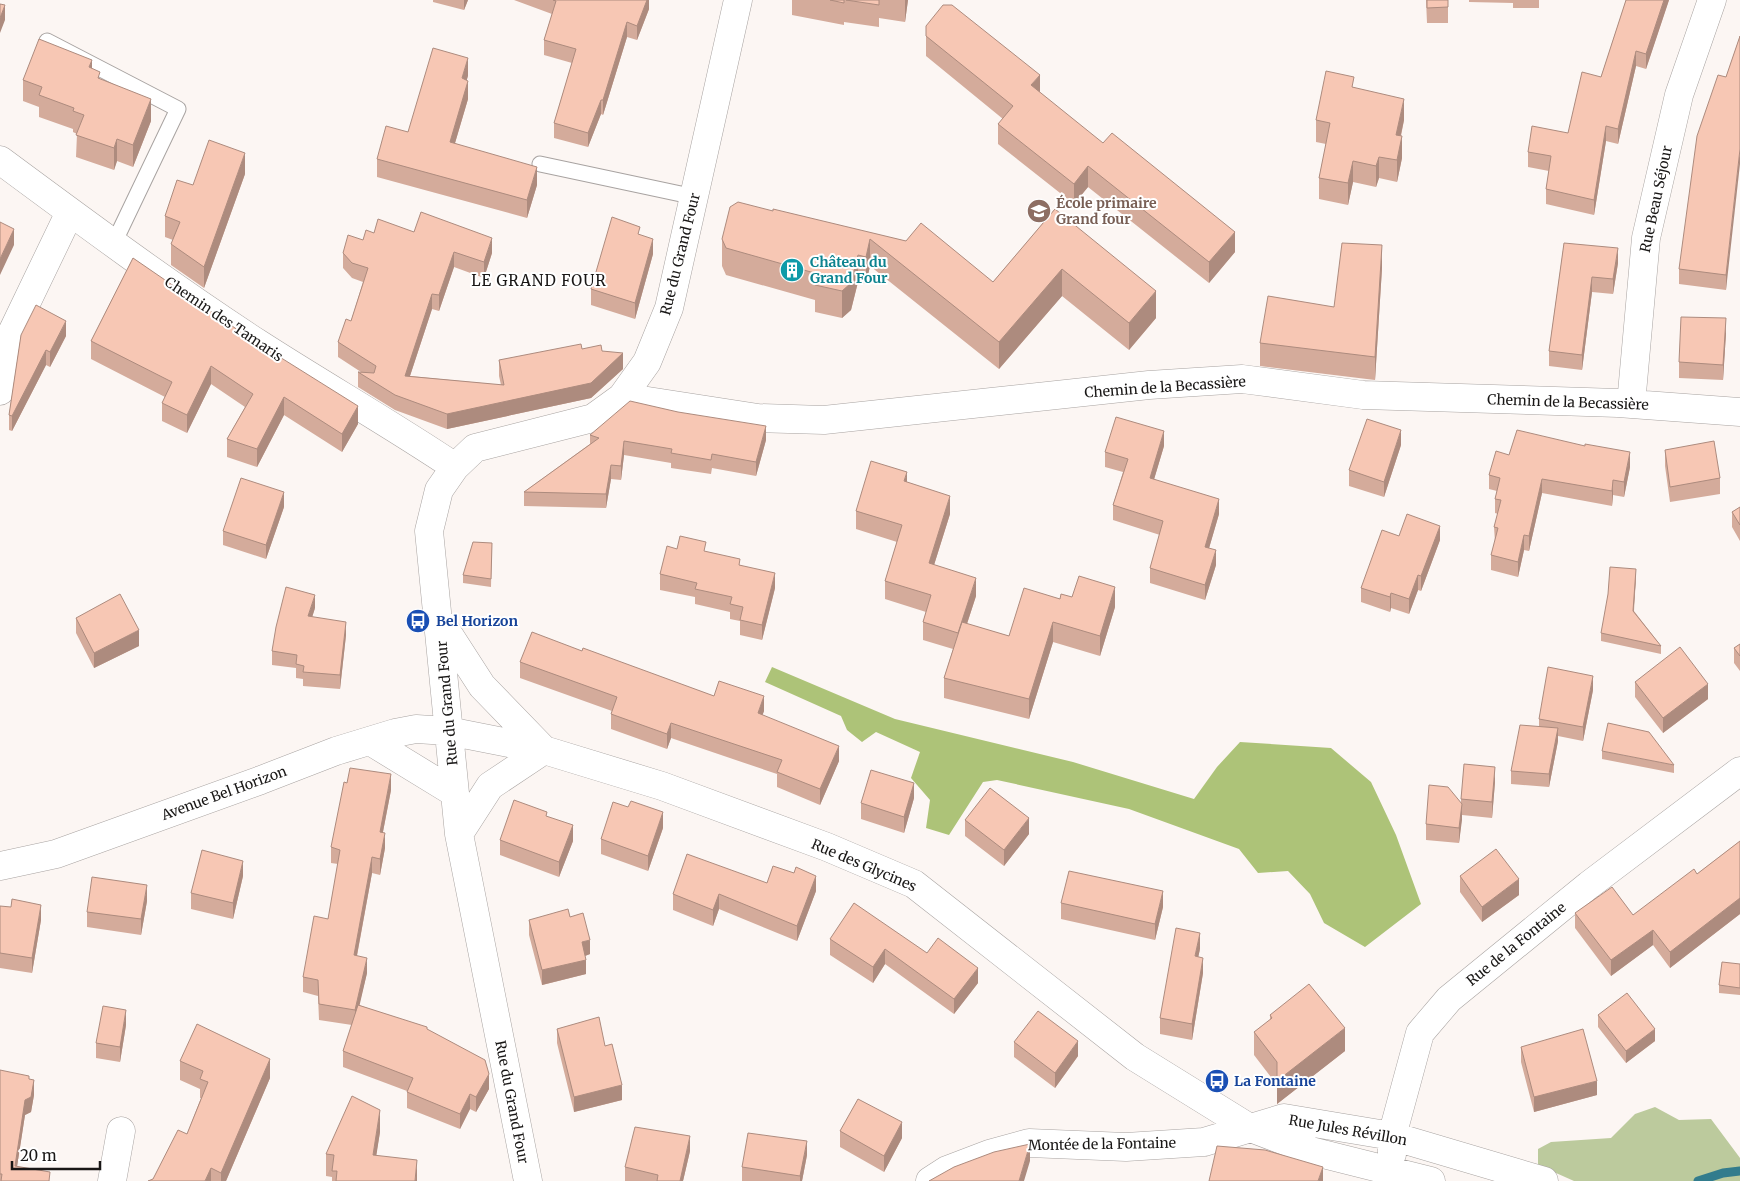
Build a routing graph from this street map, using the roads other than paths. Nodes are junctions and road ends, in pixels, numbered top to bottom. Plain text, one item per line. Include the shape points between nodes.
1 (738, 0) edge
2 (1712, 0) edge
3 (47, 41) edge
4 (0, 160) edge
5 (540, 164) dead end
6 (695, 197) junction
7 (70, 212) junction
8 (113, 245) junction
9 (0, 391) edge
10 (622, 396) junction
11 (1631, 404) junction
12 (1740, 412) edge
13 (455, 467) junction
14 (439, 619) junction
15 (448, 731) junction
16 (370, 741) junction
17 (544, 750) junction
18 (1740, 771) edge
19 (455, 793) junction
20 (459, 834) junction
21 (0, 866) edge
22 (1248, 1127) junction
23 (121, 1132) dead end
24 (1392, 1136) junction
25 (1392, 1177) edge
26 (112, 1181) edge
27 (528, 1181) edge
28 (930, 1181) edge
29 (1431, 1181) edge
30 (1544, 1181) edge

1 - 6 street, Rue du Grand Four
2 - 11 street, Rue Beau Séjour via 1679,95 1646,238
3 - 8 lane via 178,109
4 - 7 street, Chemin des Tamaris
5 - 6 lane
6 - 10 street, Rue du Grand Four via 669,308 647,362
7 - 8 street, Chemin des Tamaris
7 - 9 street via 6,344
8 - 13 street, Chemin des Tamaris via 258,343
10 - 11 street, Chemin de la Becassière via 758,418 824,420 1149,385 1242,379 1363,395
10 - 13 street, Rue du Grand Four via 593,418 475,448
11 - 12 street, Chemin de la Becassière
13 - 14 street, Rue du Grand Four via 439,490 429,531
14 - 15 street, Rue du Grand Four
14 - 17 street via 482,686
15 - 16 street, Avenue Bel Horizon via 416,729
15 - 17 street, Rue des Glycines
15 - 19 street, Rue du Grand Four
16 - 19 street
16 - 21 street, Avenue Bel Horizon via 56,854
17 - 20 street via 490,786
17 - 22 street, Rue des Glycines via 662,786 827,847 914,884 1135,1057
18 - 24 street, Rue de la Fontaine via 1589,885 1449,1000 1420,1033
19 - 20 street, Rue du Grand Four
20 - 27 street, Rue du Grand Four
22 - 24 street, Rue Jules Révillon via 1284,1118
22 - 25 street, Rue Jules Révillon
22 - 28 street, Montée de la Fontaine via 1204,1142 1126,1147 1030,1144 988,1154 947,1170
23 - 26 street
24 - 25 street, Rue de la Fontaine
24 - 30 street, Rue Jules Révillon
25 - 29 street, Rue Jules Révillon

